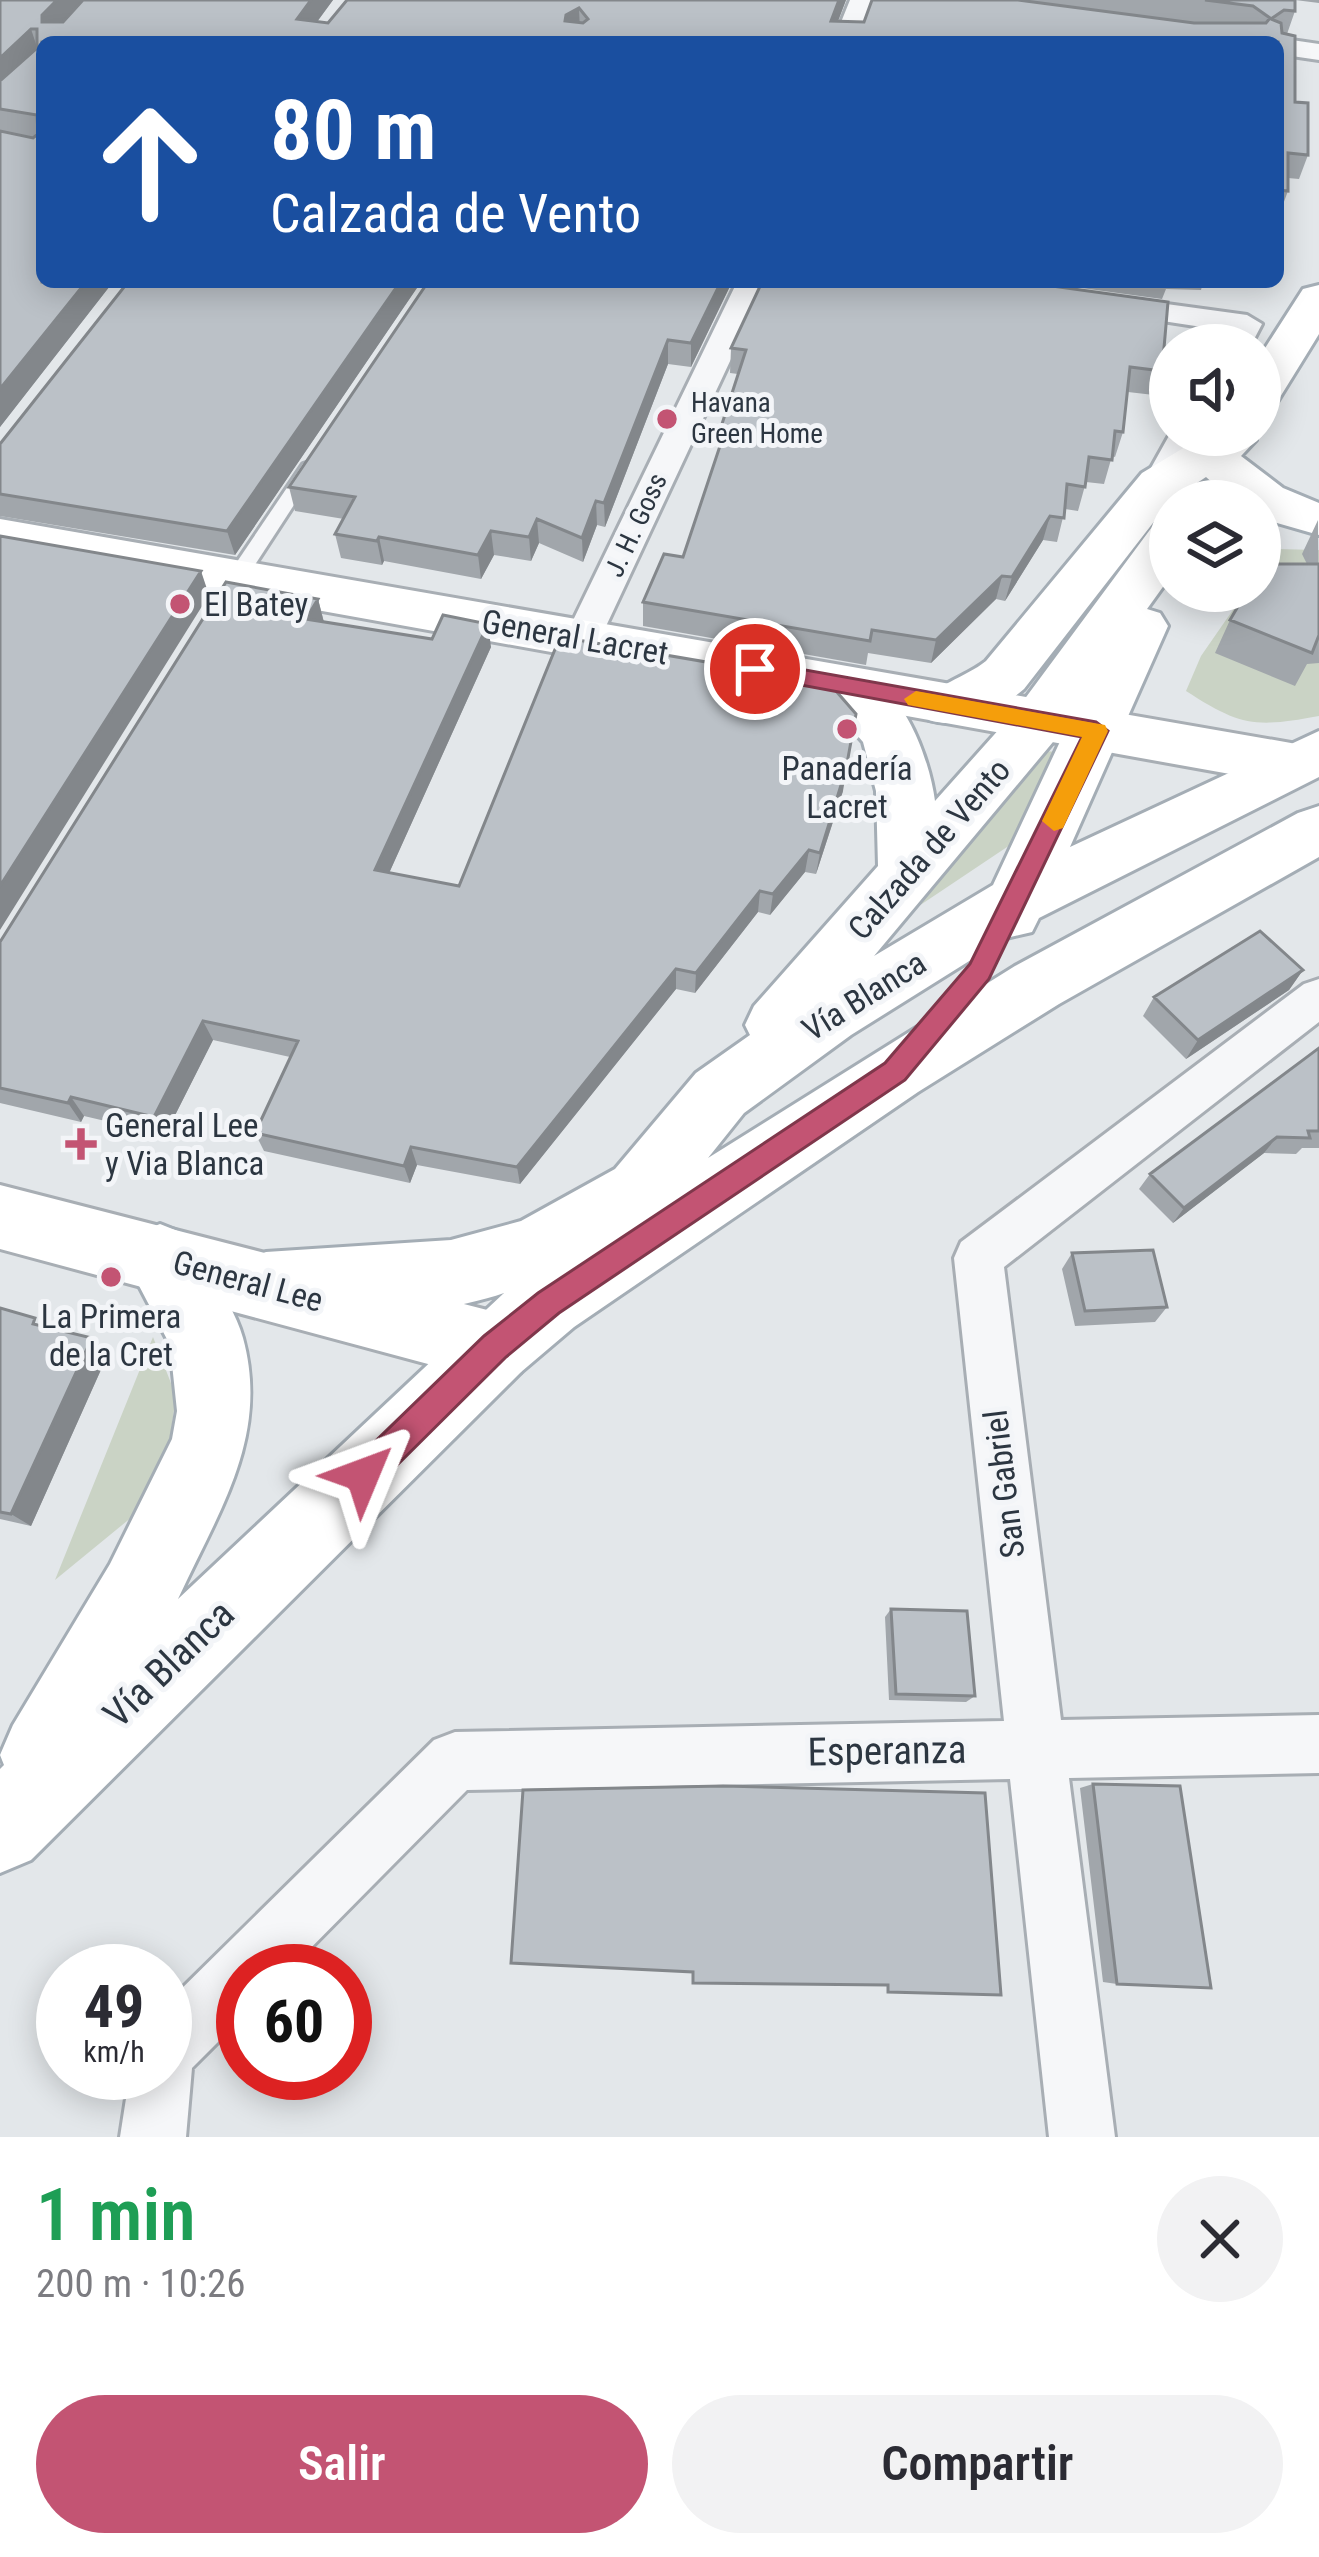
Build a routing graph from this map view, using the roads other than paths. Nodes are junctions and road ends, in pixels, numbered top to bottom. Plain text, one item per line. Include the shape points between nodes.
1 (862, 0) edge
2 (847, 36) edge
3 (1284, 47) edge
4 (1319, 52) edge
5 (749, 288) edge
6 (1319, 298) edge
7 (1082, 302) edge
8 (1189, 324) edge
9 (1281, 359) edge
10 (315, 459) edge
11 (1205, 460) edge
12 (1319, 519) edge
13 (0, 536) edge
14 (1149, 577) edge
15 (1149, 591) edge
16 (223, 597) junction
17 (582, 638) junction
18 (842, 685) junction
19 (949, 706) junction
20 (1067, 726) junction
21 (1310, 761) edge
22 (1319, 830) edge
23 (908, 868) junction
24 (1017, 902) junction
25 (1319, 998) edge
26 (895, 1072) junction
27 (720, 1093) junction
28 (662, 1161) junction
29 (0, 1217) edge
30 (160, 1257) junction
31 (266, 1286) junction
32 (522, 1325) junction
33 (1319, 1744) edge
34 (1035, 1748) junction
35 (0, 1828) edge
36 (192, 2023) edge
37 (158, 2100) edge
38 (153, 2137) edge
39 (1082, 2137) edge

1 - 2 street
3 - 4 street
5 - 17 street, J. H. Goss
6 - 9 main road
7 - 8 street
10 - 16 lane
11 - 12 main road via 1265,502
11 - 19 main road via 1005,675
13 - 16 main road, General Lacret
14 - 20 main road, Calzada de Vento
15 - 20 main road, Calzada de Vento
16 - 17 main road, General Lacret
17 - 18 main road, General Lacret
18 - 19 main road, General Lacret
18 - 23 main road via 875,710 892,741 910,827
19 - 20 main road, General Lacret
20 - 21 main road, General Lacret
20 - 23 main road, Calzada de Vento
20 - 24 main road, Calzada de Vento
21 - 24 main road, Vía Blanca
22 - 26 main road, Vía Blanca
23 - 27 main road, Calzada de Vento
24 - 26 main road, Calzada de Vento via 980,971
24 - 27 main road, Vía Blanca via 828,1016
25 - 34 street, San Gabriel via 978,1258
26 - 32 main road, Vía Blanca
27 - 28 main road, Vía Blanca
28 - 31 main road via 594,1220 500,1264 408,1282
28 - 32 main road, Vía Blanca
29 - 30 main road, General Lee
30 - 31 main road, General Lee
30 - 35 main road via 206,1338 215,1411 209,1446 139,1593
31 - 32 main road, General Lee
32 - 35 main road, Vía Blanca
33 - 34 street, Esperanza
34 - 36 street, Esperanza via 455,1761
34 - 39 street, San Gabriel
37 - 38 street

